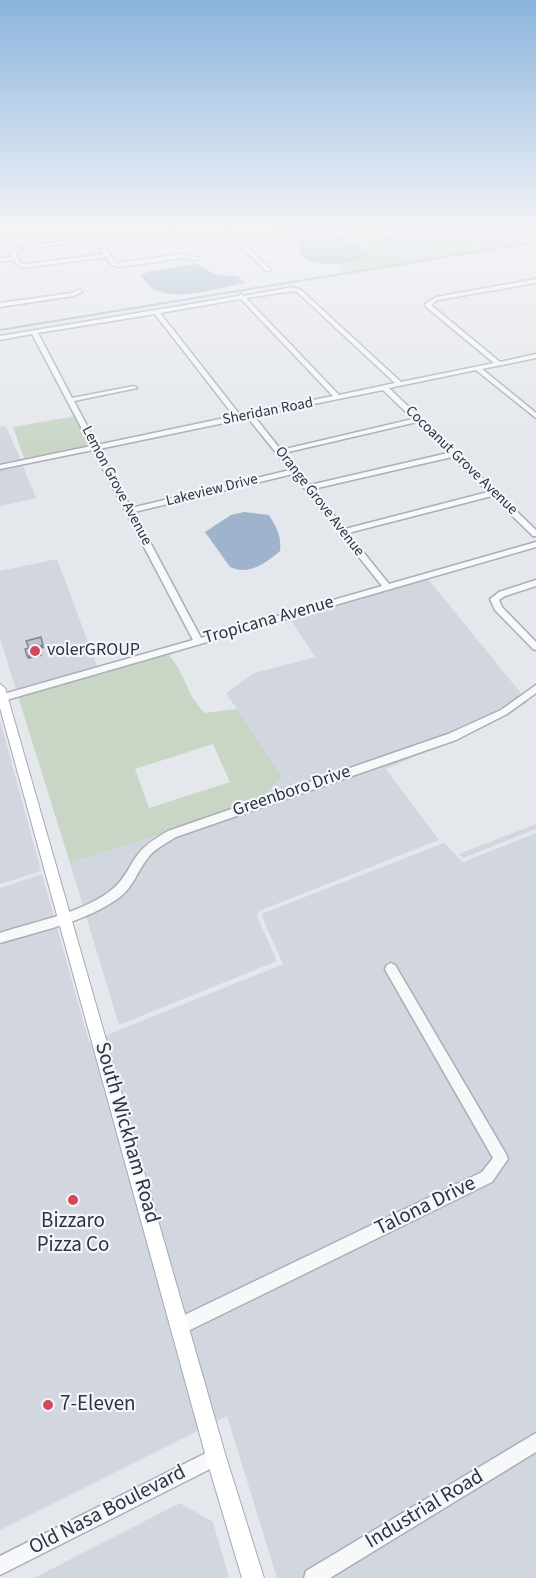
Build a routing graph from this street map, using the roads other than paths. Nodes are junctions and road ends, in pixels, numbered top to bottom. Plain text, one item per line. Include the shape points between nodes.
1 (29, 301) edge
2 (215, 301) edge
3 (245, 301) edge
4 (309, 301) edge
5 (434, 301) edge
6 (0, 305) edge
7 (156, 311) junction
8 (34, 332) junction
9 (0, 338) edge
10 (536, 356) edge
11 (498, 363) junction
12 (478, 369) junction
13 (400, 385) junction
14 (134, 388) dead end
15 (385, 388) junction
16 (338, 398) junction
17 (70, 400) junction
18 (250, 416) junction
19 (536, 416) edge
20 (239, 418) junction
21 (418, 420) junction
22 (96, 447) junction
23 (280, 452) junction
24 (454, 454) junction
25 (0, 467) edge
26 (295, 471) junction
27 (308, 488) junction
28 (494, 493) junction
29 (130, 511) junction
30 (343, 532) junction
31 (536, 534) edge
32 (536, 544) edge
33 (536, 584) edge
34 (387, 588) junction
35 (198, 641) junction
36 (536, 647) edge
37 (536, 688) edge
38 (1, 693) edge
39 (65, 916) junction
40 (0, 938) edge
41 (391, 969) dead end
42 (180, 1326) junction
43 (536, 1442) edge
44 (216, 1457) junction
45 (0, 1566) edge
46 (253, 1578) edge
47 (313, 1578) edge

1 - 6 street
2 - 7 street
3 - 16 street
4 - 13 street
5 - 11 street via 427,306
7 - 8 street
7 - 20 street
8 - 9 street
8 - 17 street, Lemon Grove Avenue
10 - 11 street, Sheridan Road
11 - 12 street, Sheridan Road
12 - 13 street, Sheridan Road
12 - 19 street
13 - 15 street, Sheridan Road
14 - 17 street
15 - 16 street, Sheridan Road
15 - 21 street, Cocoanut Grove Avenue
16 - 18 street, Sheridan Road
17 - 22 street, Lemon Grove Avenue
18 - 20 street, Sheridan Road
18 - 23 street, Orange Grove Avenue
20 - 22 street, Sheridan Road
21 - 23 street
21 - 24 street, Cocoanut Grove Avenue
22 - 25 street, Sheridan Road
22 - 29 street, Lemon Grove Avenue
23 - 26 street, Orange Grove Avenue
24 - 27 street
24 - 28 street, Cocoanut Grove Avenue
26 - 27 street, Orange Grove Avenue
26 - 29 street, Lakeview Drive
27 - 30 street, Orange Grove Avenue
28 - 30 street
28 - 31 street, Cocoanut Grove Avenue
29 - 35 street, Lemon Grove Avenue
30 - 34 street, Orange Grove Avenue
32 - 34 street, Tropicana Avenue
33 - 36 street via 494,599
34 - 35 street, Tropicana Avenue
35 - 38 street, Tropicana Avenue
37 - 39 street, Greenboro Drive via 504,712 452,737 172,834 144,854 131,878 117,892 94,906
38 - 39 main road, South Wickham Road
39 - 40 street, Greenboro Drive
39 - 42 main road, South Wickham Road
41 - 42 street, Talona Drive via 501,1159 487,1177
42 - 44 main road, South Wickham Road
43 - 47 street, Industrial Road
44 - 45 street, Old Nasa Boulevard
44 - 46 main road, South Wickham Road

